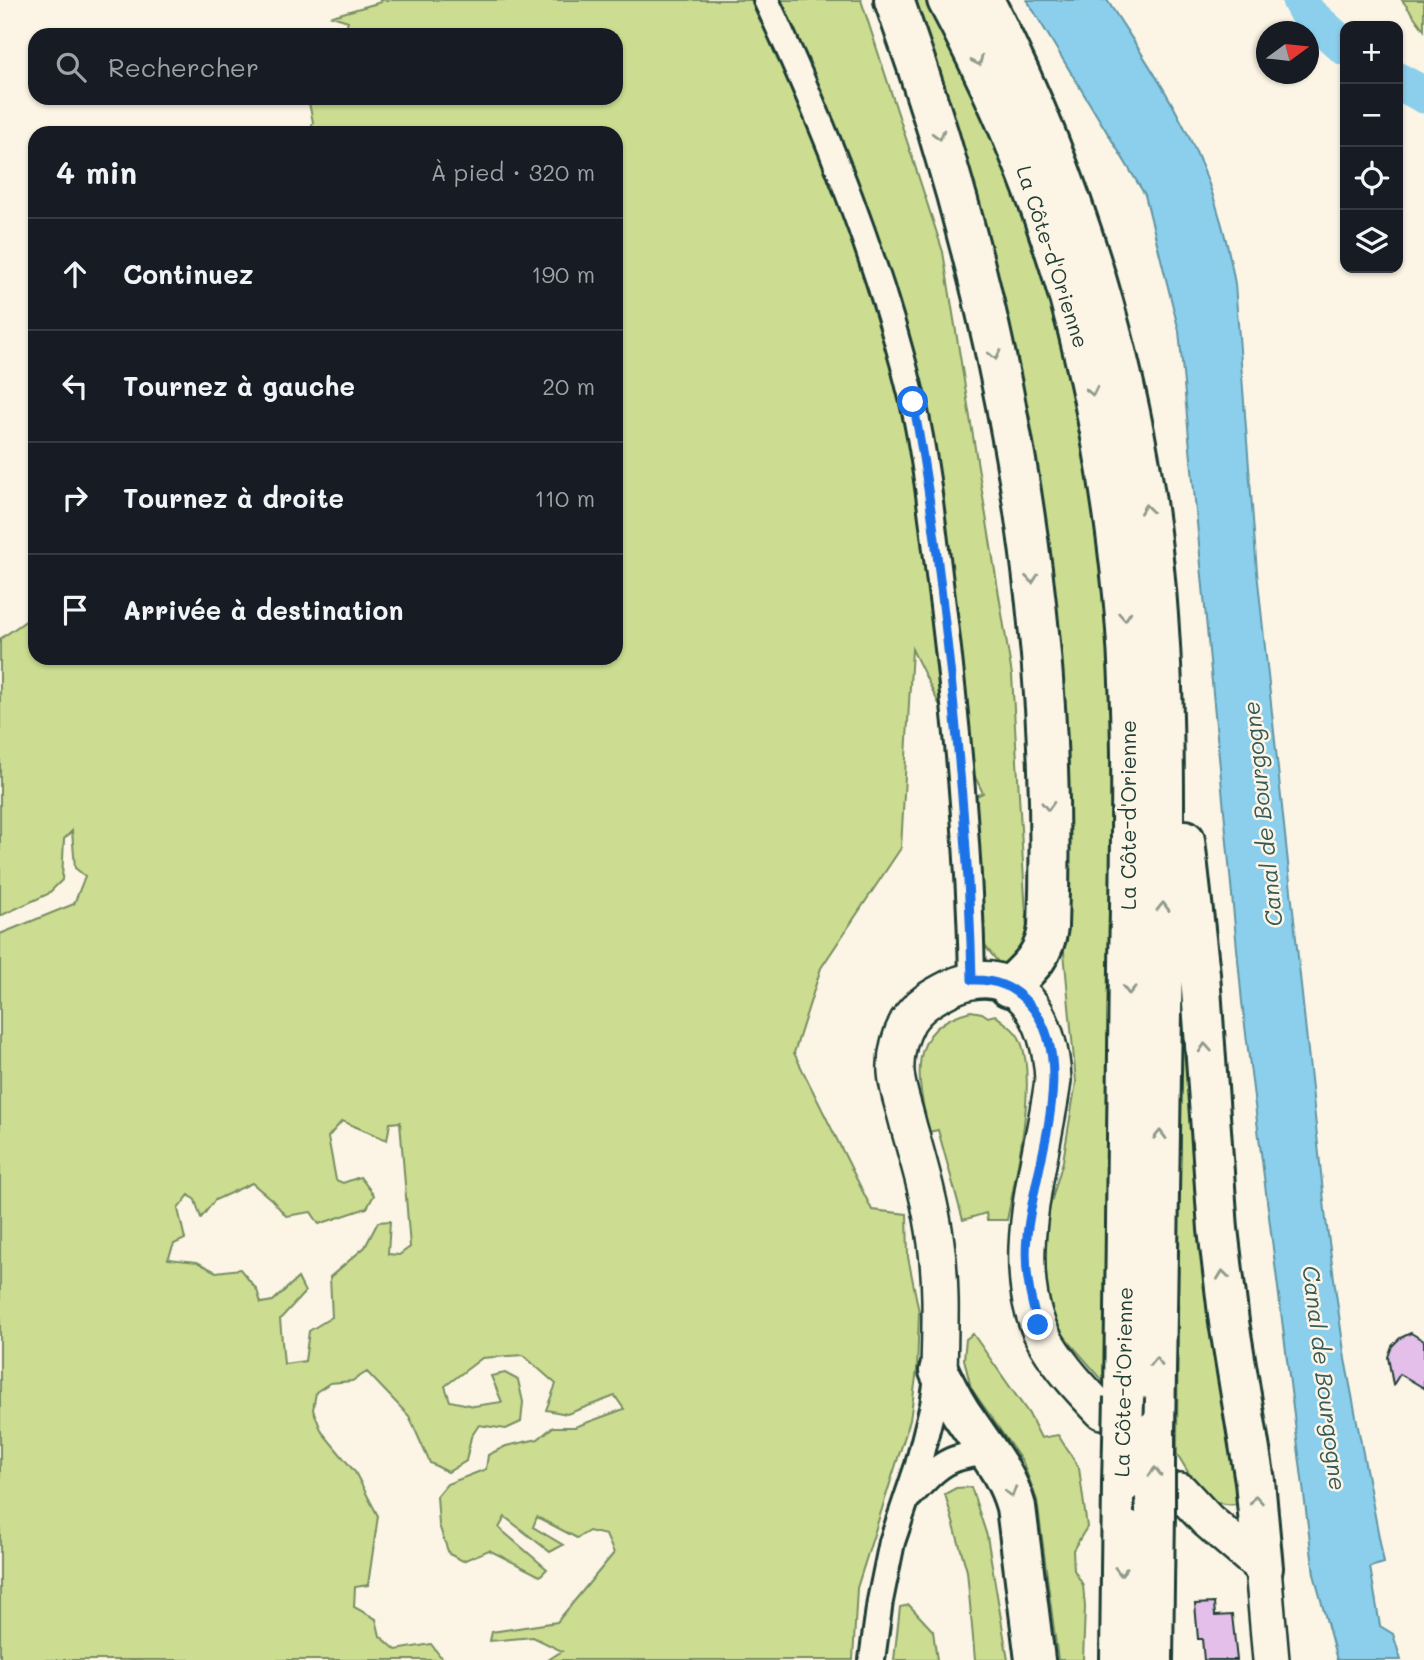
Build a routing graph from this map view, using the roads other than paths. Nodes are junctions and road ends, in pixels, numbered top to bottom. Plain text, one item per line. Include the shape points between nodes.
1 (766, 0) edge
2 (894, 0) edge
3 (947, 0) edge
4 (984, 0) edge
5 (1152, 552) junction
6 (990, 984) junction
7 (939, 1371) junction
8 (1113, 1404) junction
9 (990, 1453) junction
10 (906, 1500) junction
11 (1167, 1502) junction
12 (1263, 1568) junction
13 (872, 1660) edge
14 (1035, 1660) edge
15 (1120, 1660) edge
16 (1153, 1660) edge
17 (1271, 1660) edge

1 - 6 street via 867,245 913,402 932,514 971,894
2 -> 6 highway via 932,112 978,279 1001,381 1030,560 1046,744 1047,939 1036,961
3 -> 8 highway, La Côte-d'Orienne via 1007,124 1063,279 1085,358 1114,518 1129,680 1131,803
5 -> 4 highway, La Côte-d'Orienne via 1125,387 1094,267 1036,108
11 -> 5 highway, La Côte-d'Orienne, bridge via 1155,1430 1164,838 1163,718
12 -> 5 highway via 1255,1480 1218,1229 1200,974
6 - 7 main road via 944,991 919,1008 902,1033 896,1059 899,1090 936,1241 941,1305
6 - 8 main road via 1021,995 1040,1018 1052,1060 1049,1109 1027,1236 1032,1308 1060,1364
7 - 9 highway
7 - 10 street
8 -> 15 highway, La Côte-d'Orienne, bridge via 1122,1484
9 - 10 street via 952,1458
9 -> 14 highway via 1009,1484 1016,1507
10 - 13 street via 892,1542
11 - 12 main road via 1207,1520
11 - 16 highway, La Côte-d'Orienne
12 - 17 main road

